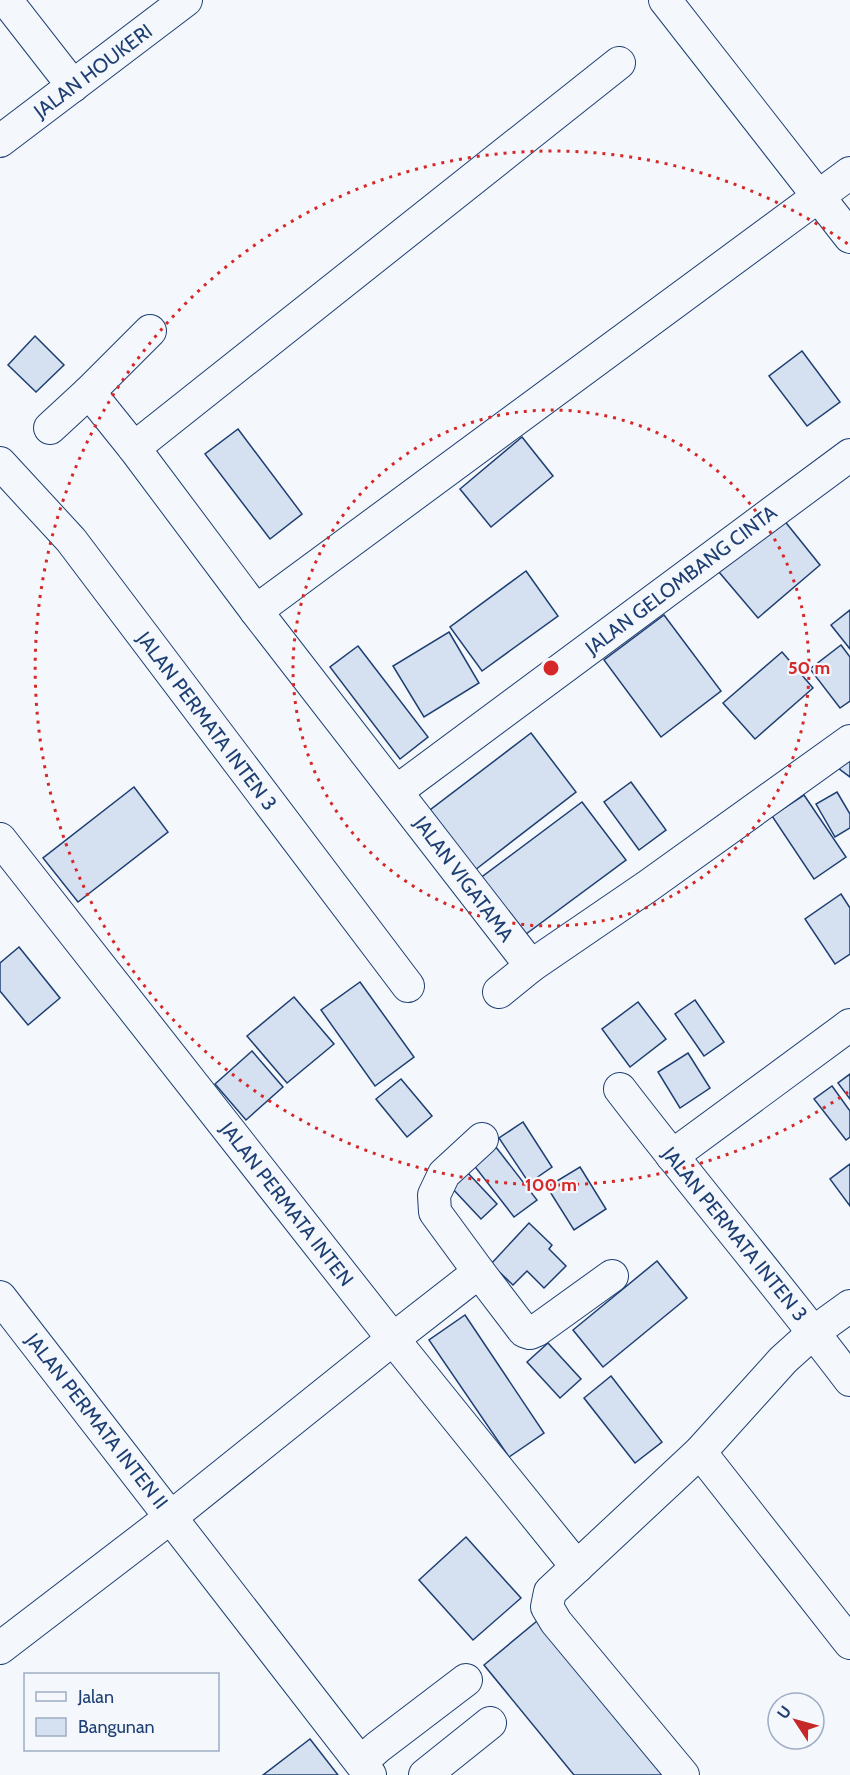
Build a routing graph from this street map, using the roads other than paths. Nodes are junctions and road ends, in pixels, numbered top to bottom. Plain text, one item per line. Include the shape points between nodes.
1 (6, 0) edge
2 (186, 0) edge
3 (667, 1) edge
4 (619, 63) dead end
5 (73, 86) junction
6 (0, 141) edge
7 (850, 174) edge
8 (818, 197) junction
9 (850, 237) edge
10 (150, 331) dead end
11 (89, 392) junction
12 (50, 428) dead end
13 (134, 448) junction
14 (850, 455) edge
15 (0, 463) edge
16 (256, 611) junction
17 (850, 741) edge
18 (397, 791) junction
19 (0, 839) edge
20 (531, 966) junction
21 (408, 986) dead end
22 (499, 992) dead end
23 (850, 1024) edge
24 (620, 1089) dead end
25 (482, 1139) dead end
26 (672, 1156) junction
27 (479, 1272) junction
28 (612, 1276) dead end
29 (0, 1297) edge
30 (850, 1306) edge
31 (814, 1332) junction
32 (393, 1339) junction
33 (850, 1380) edge
34 (700, 1452) junction
35 (171, 1517) junction
36 (577, 1567) junction
37 (850, 1643) edge
38 (0, 1648) edge
39 (466, 1680) dead end
40 (490, 1723) dead end
41 (365, 1768) edge
42 (425, 1775) edge
43 (683, 1775) edge

1 - 5 street
2 - 5 street, JALAN HOUKERI
3 - 8 street
4 - 13 street
5 - 6 street, JALAN HOUKERI
7 - 8 street
8 - 9 street
8 - 16 street
10 - 11 street
11 - 12 street
11 - 13 street, JALAN VIGATAMA
13 - 16 street, JALAN VIGATAMA
14 - 18 street, JALAN GELOMBANG CINTA
15 - 21 street, JALAN PERMATA INTEN 3 via 71,540
16 - 18 street, JALAN VIGATAMA
17 - 20 street
18 - 20 street, JALAN VIGATAMA
19 - 32 street, JALAN PERMATA INTEN
20 - 22 street
23 - 26 street
24 - 26 street, JALAN PERMATA INTEN 3
25 - 27 street via 444,1174 434,1195 435,1212
26 - 31 street, JALAN PERMATA INTEN 3
27 - 28 street via 524,1331 530,1333
27 - 32 street
29 - 35 street, JALAN PERMATA INTEN II
30 - 31 street
31 - 33 street, JALAN PERMATA INTEN 3
31 - 34 street via 783,1360
32 - 35 street
32 - 36 street, JALAN PERMATA INTEN
34 - 36 street
34 - 37 street
35 - 38 street
35 - 41 street, JALAN PERMATA INTEN II
36 - 43 street via 550,1592 547,1607
39 - 41 street via 378,1747
40 - 42 street

